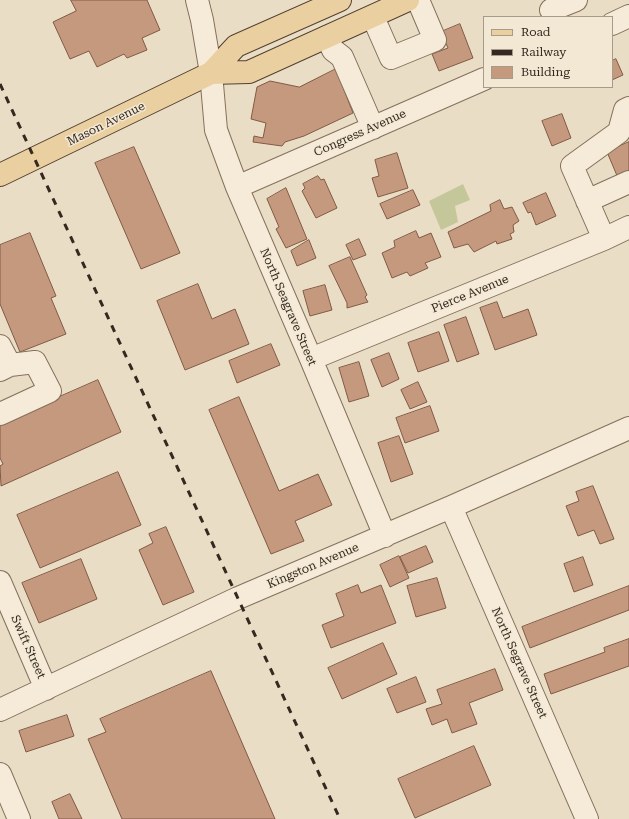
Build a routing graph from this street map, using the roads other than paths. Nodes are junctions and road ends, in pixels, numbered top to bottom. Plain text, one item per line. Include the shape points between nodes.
1 (197, 0) edge
2 (340, 0) edge
3 (408, 0) edge
4 (418, 0) edge
5 (576, 0) edge
6 (551, 9) edge
7 (373, 16) junction
8 (629, 16) edge
9 (613, 24) edge
10 (327, 37) junction
11 (211, 73) junction
12 (483, 80) edge
13 (629, 108) edge
14 (373, 128) junction
15 (0, 174) edge
16 (629, 182) edge
17 (237, 187) junction
18 (587, 201) junction
19 (629, 227) edge
20 (604, 239) junction
21 (0, 346) edge
22 (311, 359) junction
23 (5, 368) edge
24 (0, 414) edge
25 (629, 428) edge
26 (451, 507) junction
27 (385, 536) junction
28 (0, 582) edge
29 (46, 689) junction
30 (0, 710) edge
31 (0, 774) edge
32 (19, 819) edge
33 (587, 819) edge

1 - 11 street, North Seagrave Street
2 - 11 main road, Mason Avenue via 236,46
3 - 7 main road, Mason Avenue
4 - 7 street via 435,40 391,58
5 - 6 street
7 - 10 main road, Mason Avenue
8 - 9 street
10 - 11 main road, Mason Avenue via 249,72
10 - 14 street via 333,50 342,58
11 - 15 main road, Mason Avenue
11 - 17 street, North Seagrave Street via 216,130
12 - 14 street, Congress Avenue
13 - 18 street via 625,110 619,132 572,166
14 - 17 street, Congress Avenue
16 - 18 street
17 - 22 street, North Seagrave Street
18 - 20 street
19 - 20 street, Pierce Avenue
20 - 22 street, Pierce Avenue
21 - 23 street
22 - 27 street, North Seagrave Street
23 - 24 street via 35,362 50,391
25 - 26 street, Kingston Avenue
26 - 27 street, Kingston Avenue
26 - 33 street, North Segrave Street
27 - 29 street, Kingston Avenue via 238,598
28 - 29 street, Swift Street
29 - 30 street, Kingston Avenue
31 - 32 street

